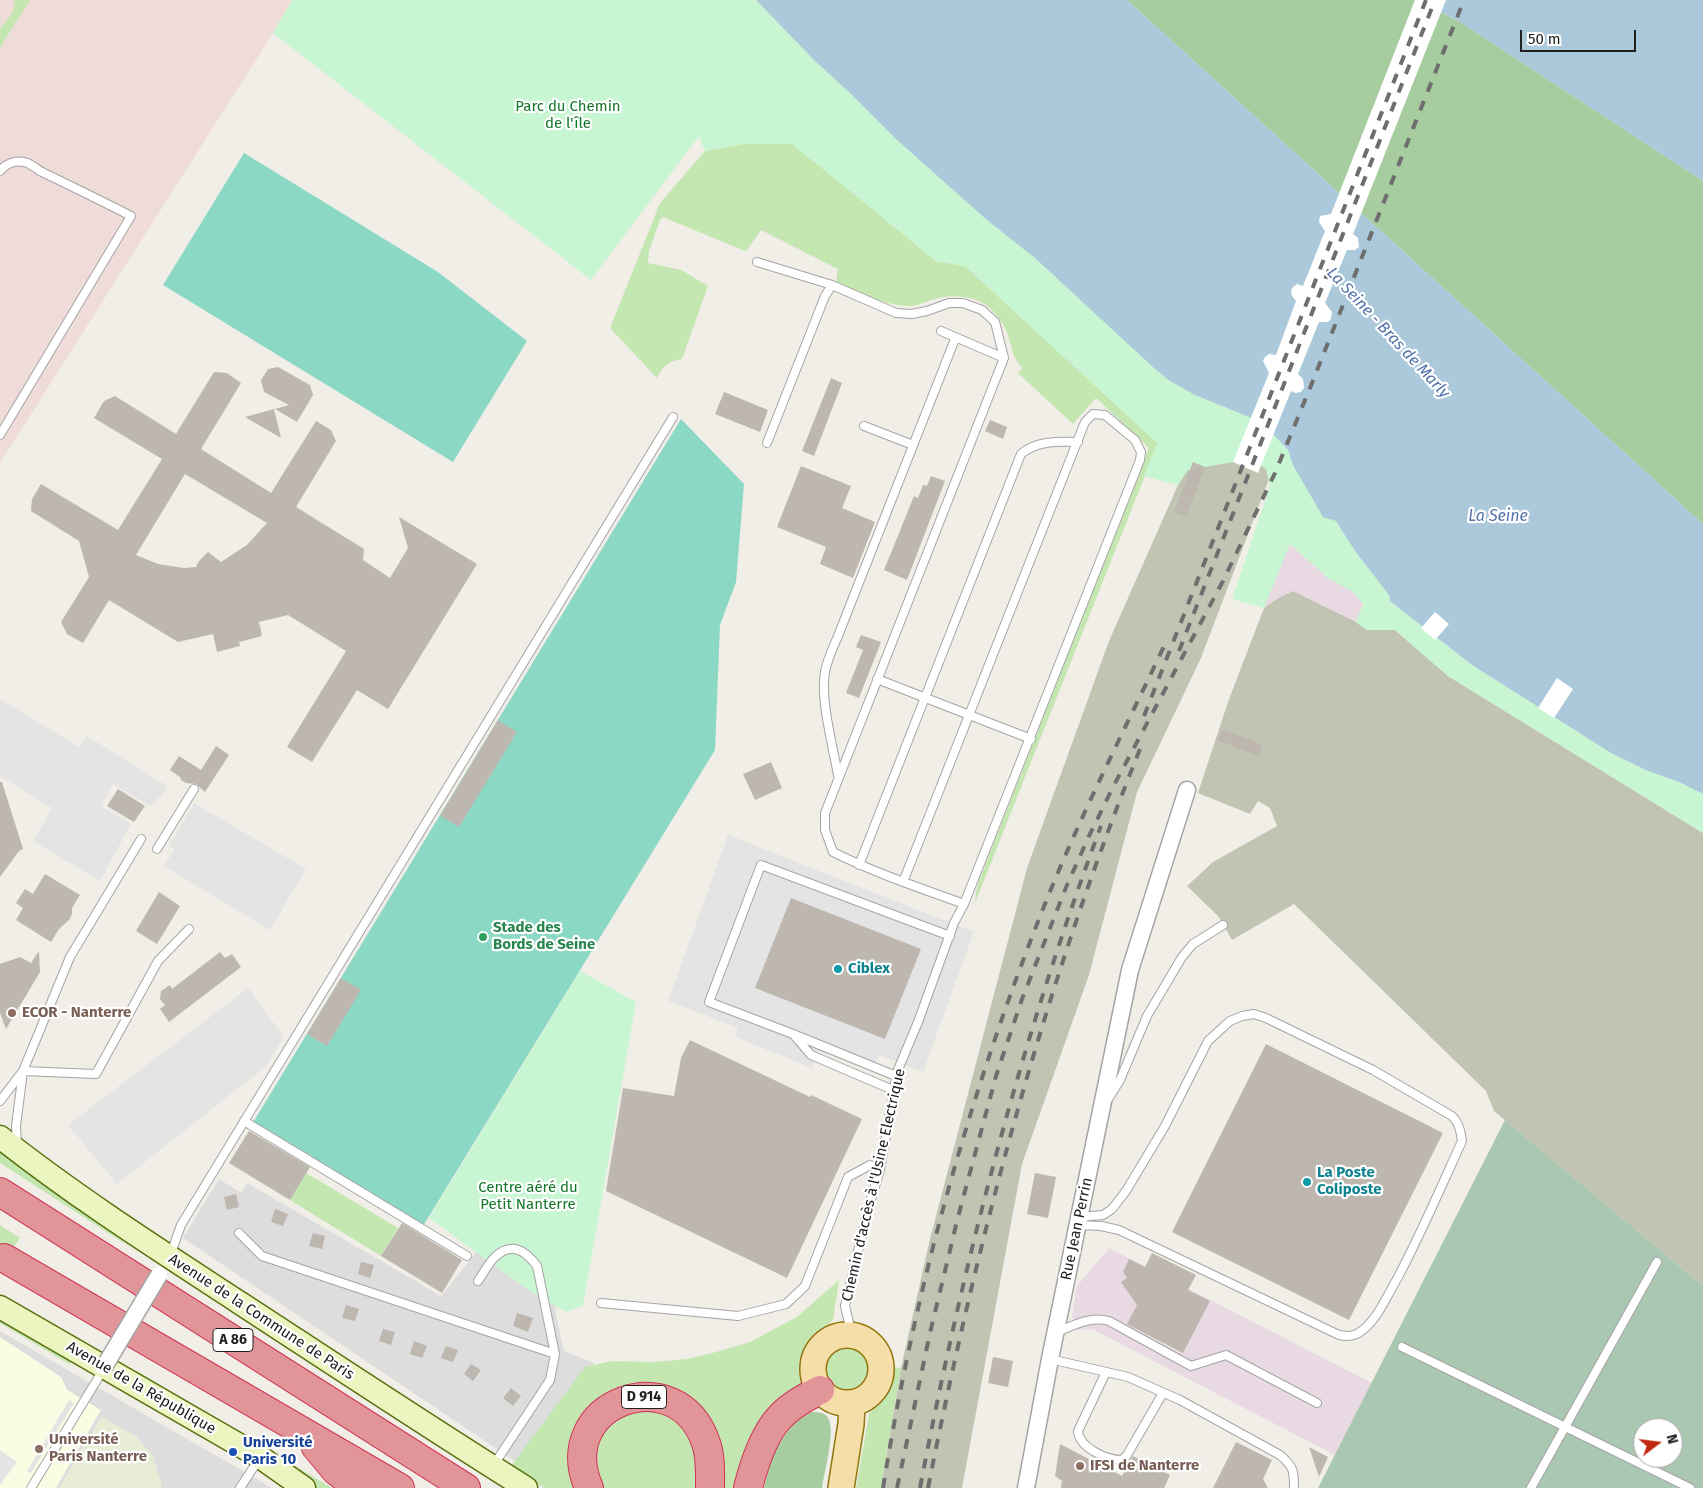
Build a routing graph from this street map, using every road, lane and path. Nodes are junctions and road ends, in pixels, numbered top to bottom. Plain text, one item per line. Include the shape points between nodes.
1 (0, 171) edge
2 (757, 262) dead end
3 (832, 285) junction
4 (941, 331) dead end
5 (955, 338) junction
6 (1004, 358) junction
7 (672, 417) dead end
8 (864, 426) dead end
9 (0, 435) edge
10 (768, 442) dead end
11 (1078, 442) junction
12 (913, 445) junction
13 (877, 679) junction
14 (925, 698) junction
15 (969, 715) junction
16 (1031, 739) junction
17 (838, 777) junction
18 (194, 789) dead end
19 (1187, 790) dead end
20 (141, 839) dead end
21 (157, 849) dead end
22 (859, 865) junction
23 (903, 882) junction
24 (964, 904) junction
25 (1223, 925) dead end
26 (189, 930) dead end
27 (950, 936) junction
28 (793, 1034) junction
29 (23, 1071) junction
30 (896, 1076) junction
31 (893, 1090) junction
32 (0, 1101) edge
33 (1102, 1109) junction
34 (244, 1122) junction
35 (8, 1144) edge
36 (880, 1170) junction
37 (0, 1192) edge
38 (1079, 1220) junction
39 (239, 1233) dead end
40 (467, 1256) dead end
41 (170, 1257) junction
42 (4, 1258) dead end
43 (1657, 1262) dead end
44 (478, 1281) dead end
45 (601, 1304) dead end
46 (0, 1307) edge
47 (1055, 1333) junction
48 (852, 1336) junction
49 (1402, 1347) dead end
50 (555, 1354) junction
51 (1050, 1359) junction
52 (104, 1367) junction
53 (1106, 1372) junction
54 (820, 1390) junction
55 (1163, 1393) junction
56 (852, 1403) junction
57 (1316, 1403) dead end
58 (1565, 1427) junction
59 (304, 1432) junction
60 (260, 1457) junction
61 (493, 1467) junction
62 (31, 1488) edge
63 (240, 1488) edge
64 (304, 1488) edge
65 (359, 1488) edge
66 (400, 1488) edge
67 (466, 1488) edge
68 (526, 1488) edge
69 (589, 1488) edge
70 (710, 1488) edge
71 (748, 1488) edge
72 (841, 1488) edge
73 (1026, 1488) edge
74 (1294, 1488) edge
75 (1532, 1488) edge
76 (1690, 1488) edge

1 - 9 lane via 17,161 26,162 131,216
2 - 3 lane
3 - 6 lane via 896,313 912,314 949,303 963,303 982,310 995,322
3 - 10 lane
4 - 5 lane
5 - 6 lane
5 - 12 lane
6 - 13 lane
7 - 34 lane
8 - 12 lane
11 - 14 lane via 1039,444 1021,454
11 - 15 lane
11 - 16 lane, Chemin d'accès à l'Usine Electrique via 1085,422 1093,414 1105,415 1135,440 1141,452 1140,460
12 - 17 lane via 825,672 826,704
13 - 14 lane
13 - 17 lane
14 - 15 lane
14 - 22 lane
15 - 16 lane
15 - 23 lane
16 - 24 lane, Chemin d'accès à l'Usine Electrique
17 - 22 lane via 825,813 825,830 833,852
18 - 21 lane
19 - 33 street, Rue Jean Perrin via 1130,970
20 - 29 lane via 70,957
22 - 23 lane
23 - 24 lane
24 - 27 lane, Chemin d'accès à l'Usine Electrique
25 - 33 lane via 1193,944 1182,957 1147,1016 1120,1080
26 - 29 lane via 158,961 96,1074
27 - 28 lane via 761,865 709,1002
27 - 30 lane, Chemin d'accès à l'Usine Electrique
28 - 30 lane
28 - 31 lane via 811,1055
29 - 32 lane
29 - 35 lane via 16,1126
30 - 31 lane, Chemin d'accès à l'Usine Electrique
31 - 36 lane, Chemin d'accès à l'Usine Electrique
33 - 38 street, Rue Jean Perrin
34 - 40 lane
34 - 41 lane via 180,1226
35 - 41 main road, Avenue de la Commune de Paris
36 - 45 lane via 870,1165 848,1177 805,1286 786,1304 738,1316
36 - 48 lane, Chemin d'accès à l'Usine Electrique via 845,1306
37 - 67 highway, A 86
38 - 38 lane via 1119,1230 1339,1335 1354,1335 1379,1312 1414,1247 1462,1141 1460,1129 1452,1116 1373,1070 1266,1018 1254,1014 1242,1016 1230,1021 1208,1041 1165,1126 1112,1209 1102,1215
38 - 47 street, Rue Jean Perrin
39 - 50 lane via 262,1256
41 - 52 street, bridge
41 - 61 main road, Avenue de la Commune de Paris
42 - 59 highway
43 - 58 lane
44 - 50 lane via 494,1258 508,1250 520,1249 529,1254 537,1266
46 - 52 main road, Avenue de la République
47 - 51 street, Rue Jean Perrin
47 - 57 lane via 1099,1318 1191,1366 1226,1355
48 - 54 main road via 830,1340 815,1357 814,1380
48 - 56 main road via 872,1347 879,1357 881,1369 879,1381 872,1392
49 - 58 lane
50 - 61 lane via 550,1380
51 - 53 lane
51 - 73 street, Rue Jean Perrin
52 - 60 main road, Avenue de la République
52 - 62 lane
53 - 55 lane via 1128,1377
53 - 55 lane via 1078,1431 1078,1438 1112,1460 1122,1460 1127,1455
54 - 56 main road via 834,1401
54 - 71 highway via 780,1416 761,1449
55 - 74 lane via 1280,1455 1292,1465
56 - 72 main road
58 - 75 lane
58 - 76 lane
59 - 65 highway via 336,1471
59 - 66 highway
60 - 63 lane
60 - 64 main road, Avenue de la République
61 - 68 main road, Avenue de la Commune de Paris
69 - 70 highway, D 914 via 584,1472 584,1444 595,1420 618,1402 644,1397 668,1402 691,1416 706,1443

